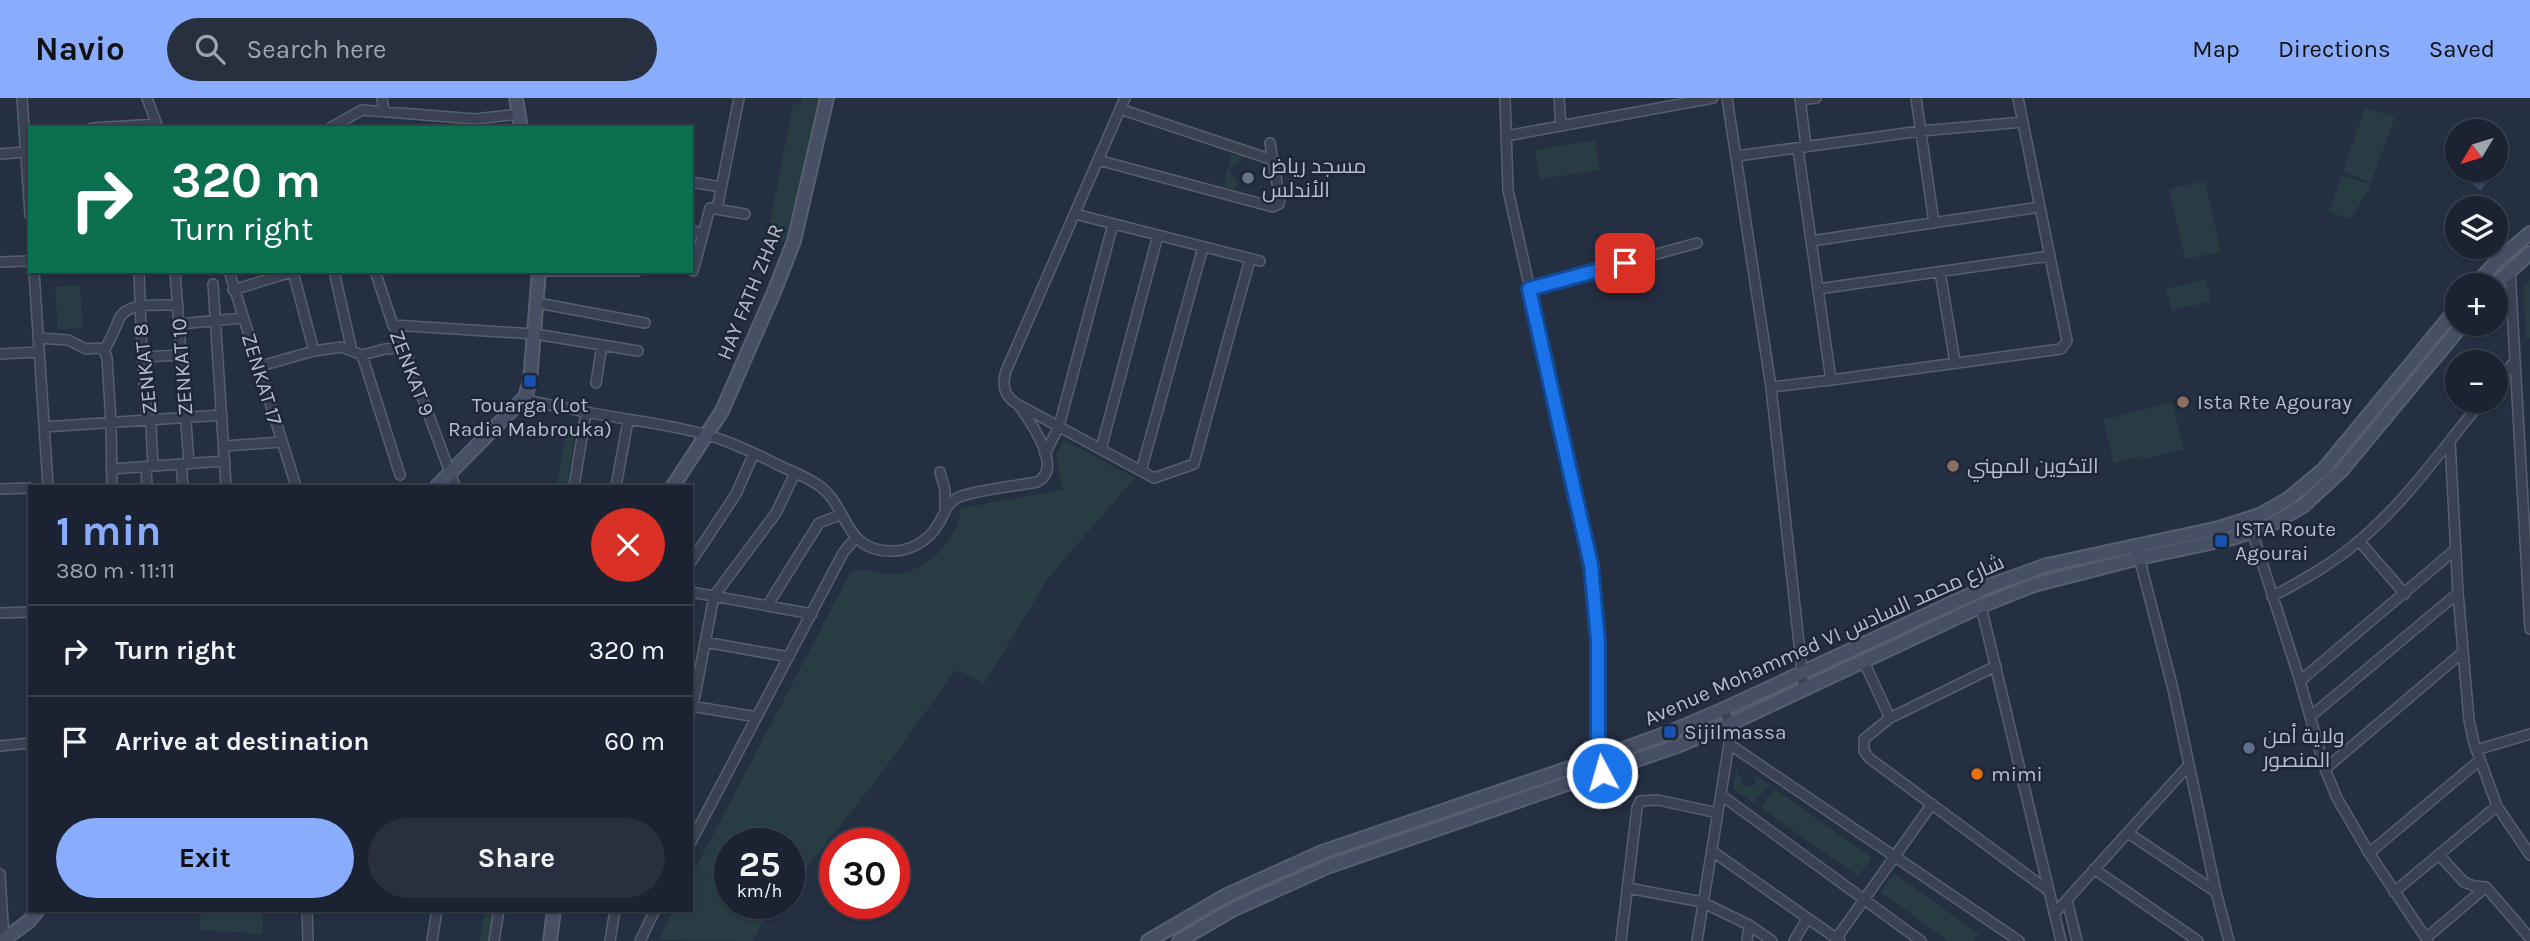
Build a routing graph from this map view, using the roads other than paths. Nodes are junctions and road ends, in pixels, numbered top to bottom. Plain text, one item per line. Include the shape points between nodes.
1 (22, 98) edge
2 (147, 98) edge
3 (382, 98) edge
4 (516, 98) edge
5 (738, 98) edge
6 (827, 98) edge
7 (1125, 98) edge
8 (1505, 98) edge
9 (1559, 98) edge
10 (1713, 98) edge
11 (1727, 98) edge
12 (1816, 98) edge
13 (1916, 98) edge
14 (2018, 98) edge
15 (1800, 99) edge
16 (1662, 103) edge
17 (1120, 109) junction
18 (383, 111) junction
19 (424, 115) junction
20 (520, 121) edge
21 (2023, 122) junction
22 (158, 126) edge
23 (334, 126) edge
24 (424, 126) edge
25 (1561, 126) junction
26 (1921, 131) junction
27 (1506, 136) junction
28 (1270, 143) dead end
29 (1802, 148) junction
30 (25, 152) junction
31 (0, 154) edge
32 (1737, 156) junction
33 (1273, 159) junction
34 (1098, 160) junction
35 (693, 182) edge
36 (721, 187) junction
37 (28, 190) edge
38 (2040, 208) junction
39 (717, 209) junction
40 (745, 214) dead end
41 (1075, 214) junction
42 (1934, 223) junction
43 (1113, 224) junction
44 (693, 231) edge
45 (704, 233) junction
46 (1158, 235) junction
47 (2525, 237) edge
48 (1811, 241) junction
49 (1697, 243) dead end
50 (1203, 247) junction
51 (2530, 253) edge
52 (2050, 256) junction
53 (28, 261) edge
54 (0, 262) edge
55 (2510, 270) junction
56 (693, 271) dead end
57 (1940, 272) junction
58 (34, 273) edge
59 (139, 273) edge
60 (175, 273) edge
61 (229, 273) edge
62 (291, 273) edge
63 (294, 273) edge
64 (334, 273) edge
65 (376, 273) edge
66 (539, 273) edge
67 (2488, 273) edge
68 (2507, 273) edge
69 (213, 284) dead end
70 (1529, 289) junction
71 (1818, 289) junction
72 (233, 290) junction
73 (538, 303) junction
74 (177, 305) junction
75 (139, 307) junction
76 (243, 318) junction
77 (216, 322) junction
78 (645, 323) dead end
79 (2445, 323) edge
80 (179, 324) junction
81 (393, 325) junction
82 (535, 334) junction
83 (2453, 336) edge
84 (38, 338) junction
85 (602, 345) junction
86 (404, 348) junction
87 (104, 350) junction
88 (314, 351) junction
89 (352, 351) junction
90 (638, 351) dead end
91 (39, 352) junction
92 (0, 354) edge
93 (181, 355) junction
94 (362, 355) junction
95 (142, 357) junction
96 (1955, 362) junction
97 (2514, 362) junction
98 (257, 367) junction
99 (2508, 370) edge
100 (1831, 380) junction
101 (596, 383) dead end
102 (1771, 387) junction
103 (525, 397) junction
104 (1017, 404) junction
105 (586, 413) junction
106 (2472, 413) edge
107 (222, 415) junction
108 (186, 417) junction
109 (149, 420) junction
110 (628, 421) junction
111 (111, 422) junction
112 (1059, 426) junction
113 (44, 427) junction
114 (707, 435) junction
115 (2450, 441) junction
116 (281, 442) junction
117 (225, 446) junction
118 (1101, 449) junction
119 (754, 453) junction
120 (1045, 454) junction
121 (225, 461) junction
122 (185, 464) junction
123 (149, 466) junction
124 (111, 469) junction
125 (1142, 471) junction
126 (940, 472) dead end
127 (795, 473) junction
128 (400, 475) dead end
129 (452, 480) edge
130 (48, 485) edge
131 (112, 485) edge
132 (147, 485) edge
133 (183, 485) edge
134 (226, 485) edge
135 (296, 485) edge
136 (574, 485) edge
137 (616, 485) edge
138 (674, 485) edge
139 (28, 488) edge
140 (0, 489) edge
141 (944, 509) junction
142 (840, 515) junction
143 (2247, 520) junction
144 (2252, 532) junction
145 (856, 537) junction
146 (2360, 541) junction
147 (2136, 545) junction
148 (2456, 549) junction
149 (2139, 558) junction
150 (693, 559) edge
151 (693, 592) edge
152 (2458, 593) junction
153 (2404, 594) junction
154 (714, 596) junction
155 (2272, 597) junction
156 (767, 606) junction
157 (1981, 606) junction
158 (28, 612) edge
159 (0, 613) edge
160 (812, 614) junction
161 (2530, 629) edge
162 (705, 642) junction
163 (2463, 652) junction
164 (789, 657) junction
165 (1864, 662) junction
166 (1996, 666) junction
167 (1803, 672) junction
168 (2300, 681) junction
169 (1804, 690) junction
170 (693, 701) edge
171 (693, 706) edge
172 (1724, 709) junction
173 (2311, 716) junction
174 (757, 718) junction
175 (1890, 718) junction
176 (1730, 724) junction
177 (2530, 734) edge
178 (28, 743) edge
179 (1729, 744) junction
180 (0, 746) edge
181 (2478, 755) junction
182 (1599, 758) junction
183 (2188, 766) junction
184 (2325, 769) junction
185 (1602, 773) junction
186 (1721, 795) junction
187 (1932, 804) junction
188 (2497, 806) junction
189 (1718, 813) junction
190 (693, 815) edge
191 (704, 817) junction
192 (2128, 833) junction
193 (693, 838) edge
194 (1712, 851) junction
195 (1322, 852) junction
196 (2369, 852) junction
197 (2439, 855) junction
198 (2530, 855) edge
199 (1895, 856) junction
200 (1326, 867) junction
201 (2094, 869) junction
202 (0, 874) edge
203 (2486, 887) junction
204 (1628, 888) junction
205 (2049, 891) junction
206 (2216, 892) junction
207 (2394, 892) junction
208 (1865, 899) junction
209 (2067, 900) junction
210 (1702, 902) junction
211 (35, 912) edge
212 (307, 912) edge
213 (437, 912) edge
214 (499, 912) edge
215 (554, 912) edge
216 (615, 912) edge
217 (654, 912) edge
218 (2054, 914) junction
219 (1807, 919) junction
220 (1749, 925) junction
221 (2528, 938) edge
222 (4, 940) edge
223 (1838, 940) edge
224 (2427, 940) edge
225 (308, 941) edge
226 (432, 941) edge
227 (494, 941) edge
228 (550, 941) edge
229 (610, 941) edge
230 (639, 941) edge
231 (1148, 941) edge
232 (1179, 941) edge
233 (1621, 941) edge
234 (1697, 941) edge
235 (1747, 941) edge
236 (1772, 941) edge
237 (1794, 941) edge
238 (1921, 941) edge
239 (2019, 941) edge
240 (2061, 941) edge
241 (2077, 941) edge
242 (2198, 941) edge
243 (2229, 941) edge

1 - 30 street
2 - 22 street
3 - 18 street
4 - 20 main road
5 - 36 street
6 - 114 main road, HAY FATH ZHAR via 794,240 722,411
7 - 17 street
8 - 27 street
9 - 25 street
10 - 16 street
11 - 32 street
12 - 15 street
13 - 26 street
14 - 21 street
15 - 29 street
16 - 25 street
17 - 33 street
17 - 34 street
18 - 19 street
18 - 23 street via 362,110
19 - 20 street
19 - 24 street
21 - 26 street
21 - 38 street
25 - 27 street
26 - 29 street
26 - 42 street
27 - 70 street via 1508,190
28 - 33 street
29 - 32 street
29 - 48 street
30 - 31 street
30 - 37 street
32 - 102 street
33 - 34 street via 1280,200 1273,207
34 - 41 street
35 - 36 street
36 - 39 street
38 - 42 street
38 - 52 street
39 - 40 street
39 - 45 street via 710,208
41 - 43 street
41 - 104 street via 1003,379 1006,394
42 - 48 street
43 - 46 street
43 - 112 street
44 - 45 street
45 - 56 street
46 - 50 street
46 - 118 street
47 - 51 main road
47 - 67 main road
48 - 71 street
49 - 70 street
50 - 125 street
50 - 125 street via 1255,260 1194,464 1154,478
51 - 55 main road
52 - 57 street
52 - 96 street via 2067,341 2064,347
53 - 54 street
55 - 68 main road
55 - 97 street
57 - 71 street
57 - 96 street
58 - 84 street
59 - 75 street, ZENKAT 8
60 - 74 street, ZENKAT 10
61 - 72 street, ZENKAT 17
62 - 72 street
63 - 88 street
64 - 89 street
65 - 81 street, ZENKAT 9
66 - 73 main road
69 - 77 street
70 - 182 street via 1591,565 1598,641
71 - 100 street
72 - 76 street, ZENKAT 17
73 - 78 street
73 - 82 main road
74 - 75 street
74 - 80 street, ZENKAT 10
75 - 87 street via 123,313
75 - 95 street, ZENKAT 8
76 - 77 street
76 - 98 street, ZENKAT 17
77 - 80 street
77 - 107 street
79 - 143 main road, Avenue Mohammed VI شارع محمد السادس via 2323,470 2288,499
80 - 93 street, ZENKAT 10
81 - 82 street
81 - 86 street, ZENKAT 9
82 - 85 street
82 - 103 main road
83 - 144 main road, Avenue Mohammed VI شارع محمد السادس via 2326,486 2303,506
84 - 87 street
84 - 91 street
85 - 90 street
85 - 101 street
86 - 94 street
86 - 129 street, ZENKAT 9
87 - 111 street
88 - 89 street via 341,347
88 - 98 street
89 - 94 street
91 - 92 street
91 - 113 street
93 - 95 street
93 - 108 street, ZENKAT 10
94 - 128 street
95 - 109 street, ZENKAT 8
96 - 100 street
97 - 99 street
97 - 161 street
98 - 116 street, ZENKAT 17
100 - 102 street
102 - 167 street
103 - 105 street
103 - 129 main road
104 - 112 street
104 - 120 street
105 - 110 street
105 - 136 street
106 - 115 street
107 - 108 street
107 - 117 street
108 - 109 street
108 - 122 street, ZENKAT 10
109 - 111 street
109 - 123 street, ZENKAT 8
110 - 114 street
110 - 137 street
111 - 113 street
111 - 124 street
112 - 118 street
112 - 120 street
113 - 130 street
114 - 119 street
114 - 138 main road, HAY FATH ZHAR
115 - 146 street
115 - 148 street
116 - 117 street
116 - 135 street, ZENKAT 17
117 - 121 street
118 - 125 street
119 - 127 street
119 - 150 street via 736,494
120 - 141 street via 1048,469 1041,480 960,497
121 - 122 street
121 - 134 street
122 - 123 street
122 - 133 street, ZENKAT 10
123 - 124 street
123 - 132 street, ZENKAT 8
124 - 131 street
126 - 141 street
127 - 142 street via 829,493
127 - 154 street via 776,513
139 - 140 street
141 - 145 street via 925,540 910,548 876,549
142 - 145 street
142 - 156 street via 819,523
143 - 144 street
143 - 147 main road, Avenue Mohammed VI شارع محمد السادس
144 - 149 main road, Avenue Mohammed VI شارع محمد السادس
144 - 155 street
145 - 160 street
146 - 153 street
146 - 155 street
147 - 149 street
147 - 167 main road, Avenue Mohammed VI شارع محمد السادس via 2047,565 1991,585
148 - 152 street
148 - 153 street
149 - 157 main road, Avenue Mohammed VI شارع محمد السادس via 2034,585
149 - 183 street
151 - 154 street
152 - 163 street
152 - 173 street
153 - 168 street
154 - 156 street
154 - 162 street
155 - 168 street
156 - 160 street
157 - 165 main road, Avenue Mohammed VI شارع محمد السادس
157 - 166 street
158 - 159 street
160 - 164 street
162 - 164 street
162 - 170 street
163 - 181 street via 2469,720
163 - 184 street
164 - 174 street
165 - 169 main road, Avenue Mohammed VI شارع محمد السادس
165 - 175 street
166 - 175 street
166 - 205 street
167 - 169 street
167 - 172 main road, Avenue Mohammed VI شارع محمد السادس
168 - 173 street
169 - 176 main road, Avenue Mohammed VI شارع محمد السادس
171 - 174 street
172 - 176 street
172 - 182 main road, Avenue Mohammed VI شارع محمد السادس
173 - 184 street
174 - 191 street
175 - 187 street via 1864,739 1864,751
176 - 179 street
176 - 185 main road, Avenue Mohammed VI شارع محمد السادس
177 - 181 street
178 - 180 street
179 - 186 street
179 - 199 street
181 - 188 street
181 - 196 street
182 - 185 street
182 - 195 main road, Avenue Mohammed VI شارع محمد السادس
183 - 192 street
183 - 206 street
184 - 196 street
185 - 200 main road, Avenue Mohammed VI شارع محمد السادس
186 - 189 street
186 - 208 street
187 - 199 street
187 - 205 street
188 - 197 street
188 - 198 street
189 - 194 street
189 - 204 street via 1658,800 1640,801
190 - 191 street
191 - 193 street
192 - 201 street
192 - 206 street
194 - 210 street
194 - 219 street
195 - 200 main road
195 - 231 main road, Avenue Mohammed VI شارع محمد السادس via 1227,895
196 - 207 street
197 - 203 street via 2464,881
197 - 207 street
199 - 208 street
199 - 239 street
200 - 232 main road, Avenue Mohammed VI شارع محمد السادس
201 - 209 street
201 - 242 street
202 - 222 street
203 - 221 street
203 - 224 street
204 - 210 street
204 - 233 street
205 - 218 street
206 - 243 street
207 - 224 street
208 - 223 street
208 - 238 street
209 - 218 street
209 - 241 street
210 - 220 street
210 - 234 street
211 - 222 main road
212 - 225 street
213 - 226 street
214 - 227 street
215 - 228 main road
216 - 229 street
217 - 230 street
218 - 240 street
219 - 223 street
219 - 237 street
220 - 235 street
220 - 236 street

